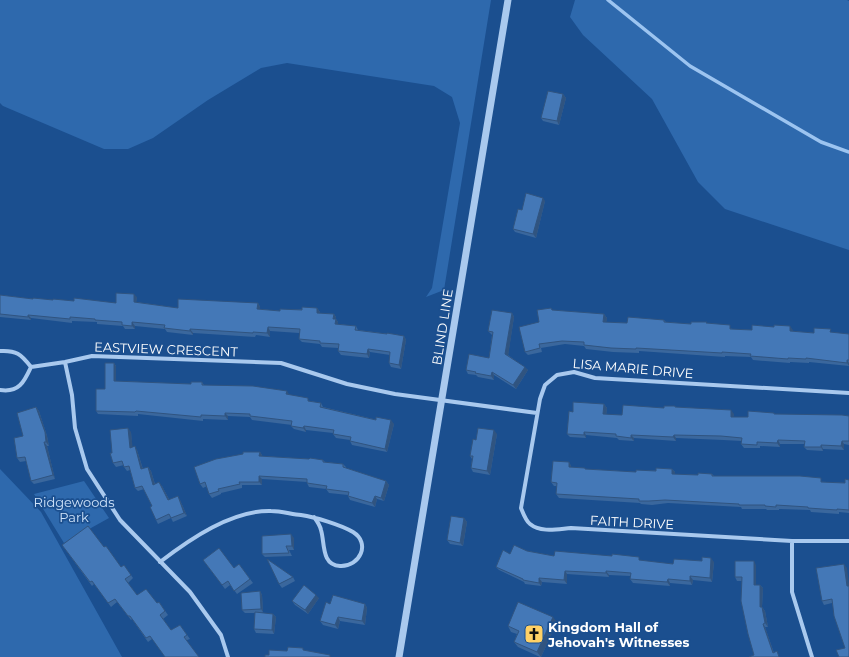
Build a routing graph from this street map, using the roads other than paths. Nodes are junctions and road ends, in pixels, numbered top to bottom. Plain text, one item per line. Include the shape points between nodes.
1 (508, 0) edge
2 (0, 351) edge
3 (65, 362) junction
4 (31, 367) junction
5 (0, 390) edge
6 (849, 393) edge
7 (442, 400) junction
8 (537, 413) junction
9 (314, 517) junction
10 (792, 541) junction
11 (849, 541) edge
12 (160, 562) junction
13 (228, 657) edge
14 (398, 657) edge
15 (812, 657) edge

1 - 7 street, BLIND LINE
2 - 4 street via 11,350 23,356
3 - 4 street, EASTVIEW CRESCENT
3 - 7 street, EASTVIEW CRESCENT via 92,356 281,362 347,384
3 - 12 street via 75,428 87,469 120,520
4 - 5 street via 18,388
6 - 8 street, LISA MARIE DRIVE via 595,378 574,372 557,375 545,385
7 - 8 street
7 - 14 street, BLIND LINE
8 - 10 street, FAITH DRIVE via 521,508 529,524 536,528 579,528
9 - 9 street via 354,532 362,546 359,558 342,566 334,565 328,560 323,549 321,528
9 - 12 street via 271,511 248,513 215,526
10 - 11 street, FAITH DRIVE
10 - 15 street via 792,592
12 - 13 street via 190,592 221,635

